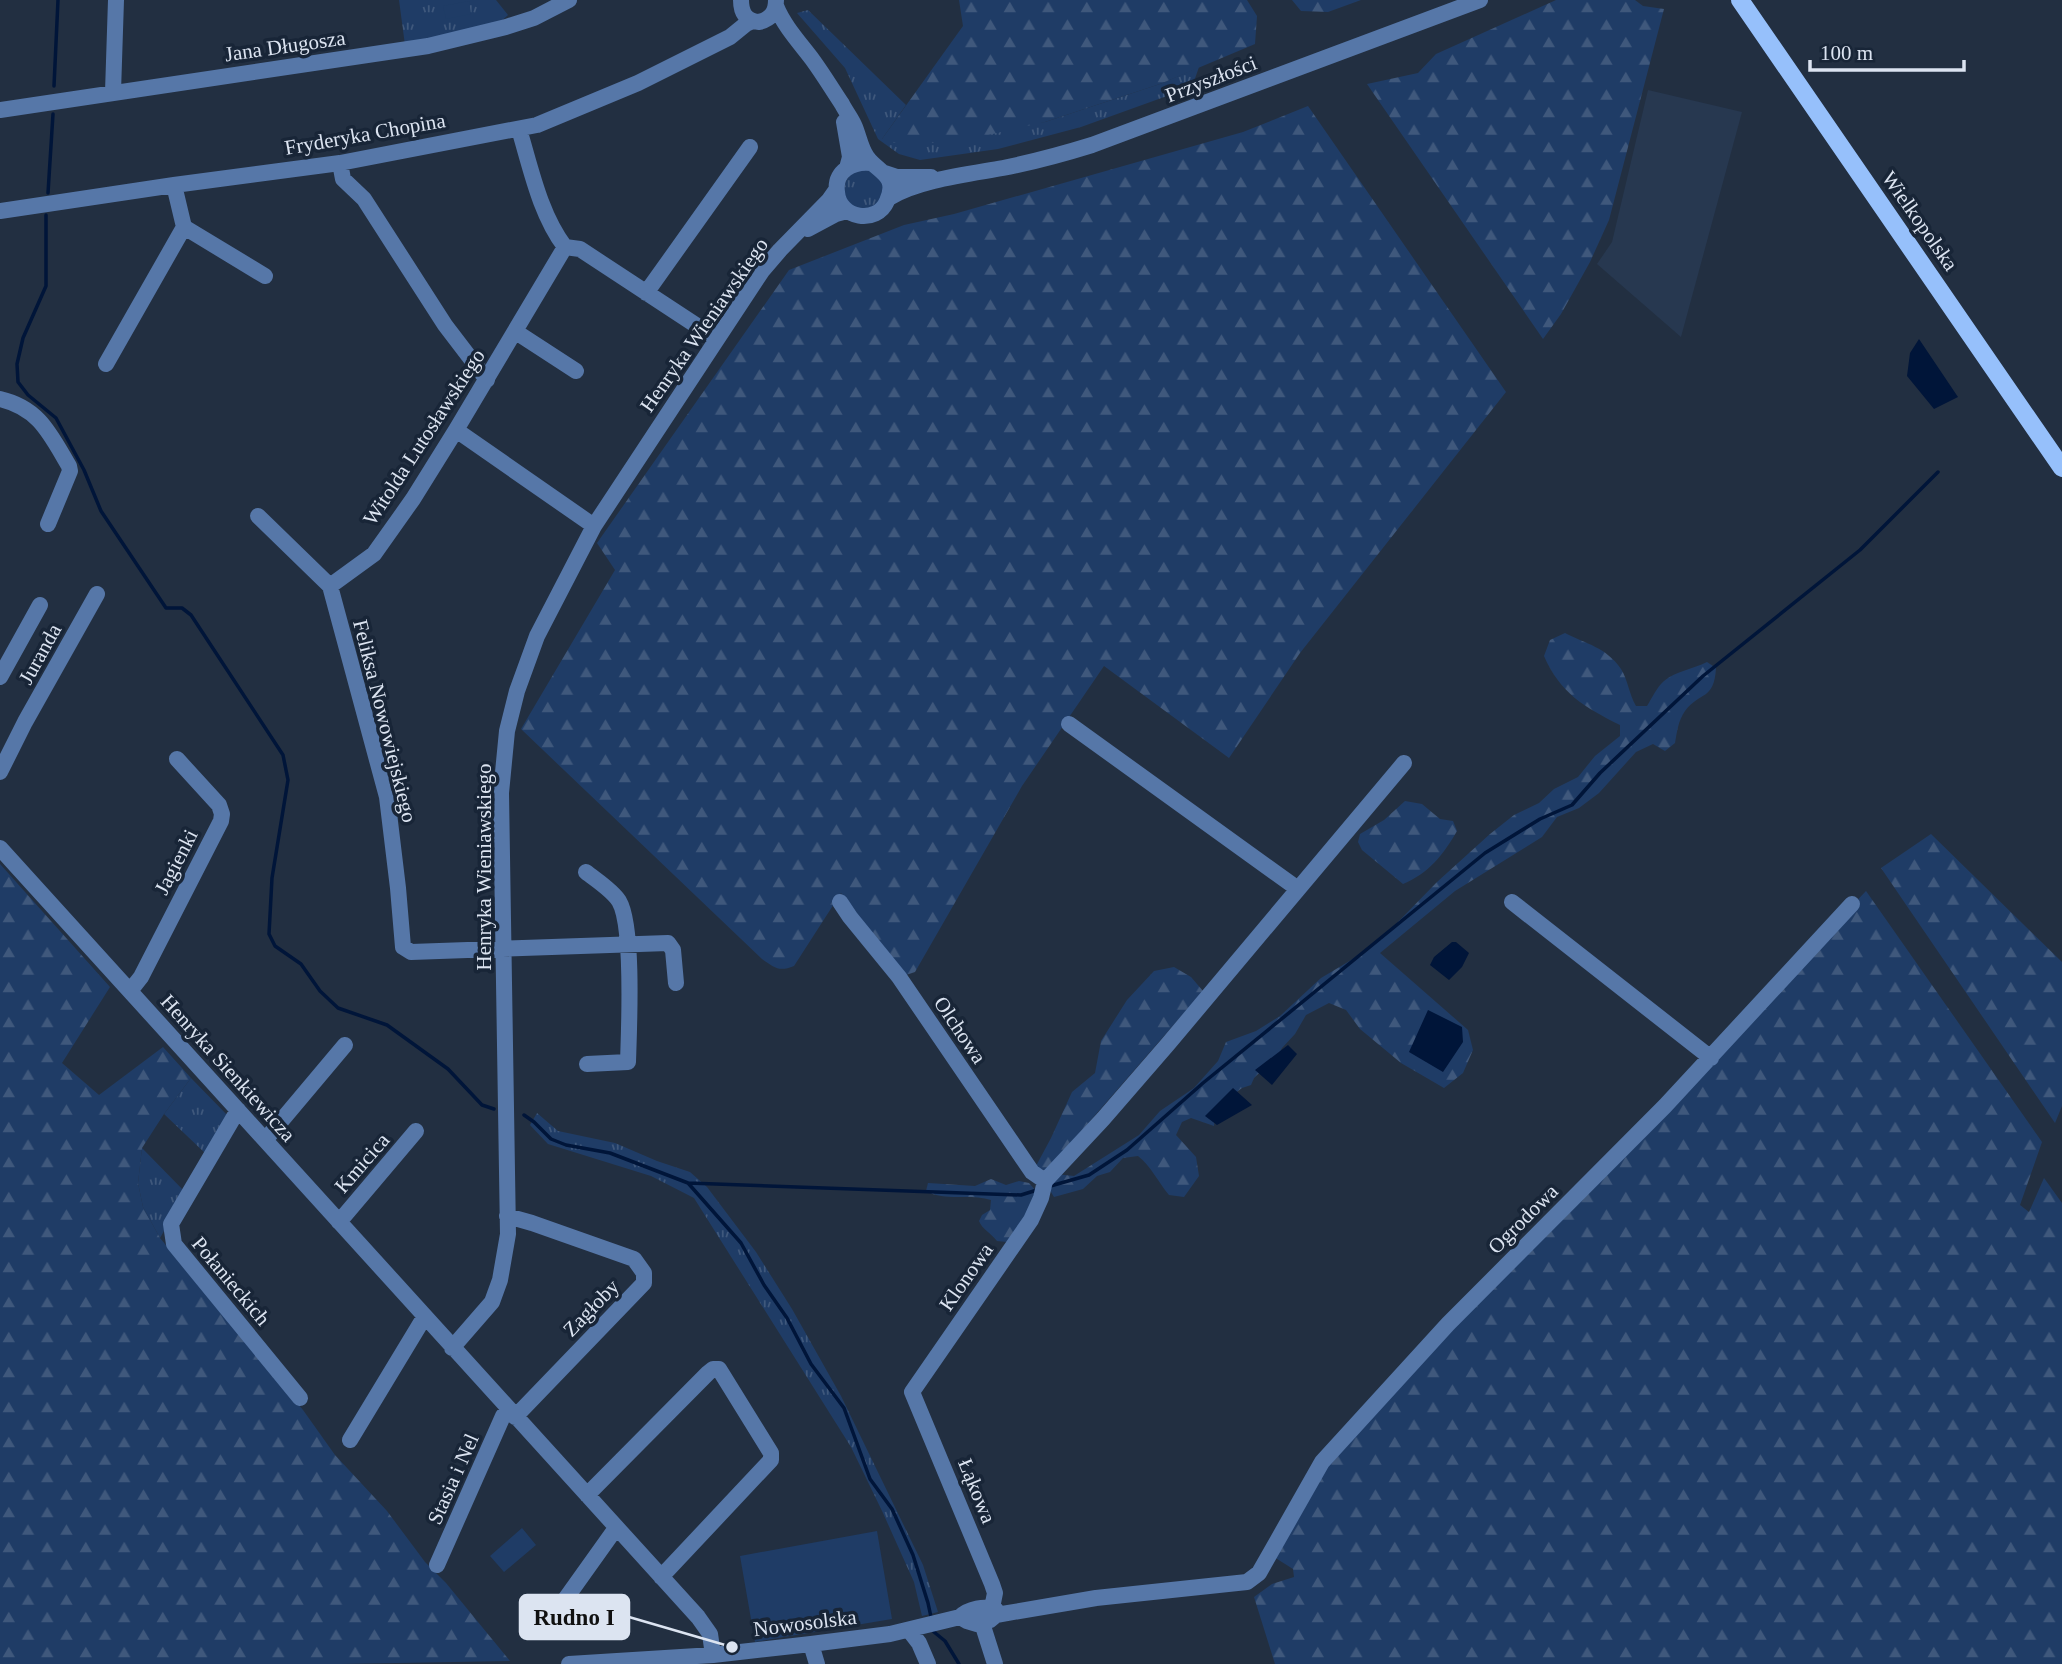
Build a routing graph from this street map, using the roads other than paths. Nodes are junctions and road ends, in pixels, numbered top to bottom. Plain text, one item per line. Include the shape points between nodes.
1 (116, 0) edge
2 (569, 0) edge
3 (1480, 0) edge
4 (1740, 0) edge
5 (741, 2) edge
6 (776, 3) edge
7 (756, 22) junction
8 (720, 41) junction
9 (801, 46) junction
10 (113, 92) junction
11 (840, 103) junction
12 (0, 110) edge
13 (519, 129) junction
14 (750, 147) dead end
15 (340, 163) junction
16 (871, 163) junction
17 (847, 167) junction
18 (885, 173) junction
19 (951, 177) junction
20 (174, 185) junction
21 (836, 190) junction
22 (889, 198) junction
23 (0, 211) edge
24 (847, 211) junction
25 (184, 228) junction
26 (791, 239) junction
27 (565, 247) junction
28 (265, 276) dead end
29 (646, 293) junction
30 (516, 332) junction
31 (717, 339) junction
32 (106, 364) dead end
33 (576, 371) dead end
34 (487, 380) junction
35 (0, 399) edge
36 (456, 430) junction
37 (2062, 468) edge
38 (258, 516) dead end
39 (48, 524) dead end
40 (594, 526) junction
41 (330, 586) junction
42 (97, 594) dead end
43 (40, 604) dead end
44 (0, 677) edge
45 (1069, 724) dead end
46 (177, 759) dead end
47 (1404, 763) dead end
48 (0, 772) edge
49 (0, 848) edge
50 (586, 872) dead end
51 (1298, 889) junction
52 (840, 902) dead end
53 (1511, 902) dead end
54 (1853, 904) dead end
55 (628, 944) junction
56 (505, 950) junction
57 (676, 983) dead end
58 (130, 991) junction
59 (345, 1045) dead end
60 (1711, 1058) junction
61 (587, 1065) dead end
62 (238, 1110) junction
63 (416, 1131) dead end
64 (266, 1139) junction
65 (1045, 1181) junction
66 (507, 1216) junction
67 (339, 1222) junction
68 (425, 1316) junction
69 (452, 1348) junction
70 (912, 1392) joint
71 (300, 1398) dead end
72 (512, 1413) junction
73 (350, 1440) dead end
74 (587, 1495) junction
75 (616, 1528) junction
76 (437, 1565) dead end
77 (661, 1577) junction
78 (1247, 1582) joint
79 (990, 1615) junction
80 (550, 1622) dead end
81 (909, 1630) junction
82 (811, 1644) junction
83 (713, 1655) junction
84 (569, 1664) edge
85 (817, 1664) edge
86 (928, 1664) edge
87 (995, 1664) edge

1 - 10 street
2 - 10 street, Jana Długosza via 534,18 428,46
3 - 19 street, Przyszłości via 1101,142 1031,162
4 - 37 main road, Wielkopolska
5 - 7 street via 744,15
5 - 8 street, Fryderyka Chopina via 738,18
6 - 7 street, Fryderyka Chopina via 769,19
6 - 9 street
7 - 8 street, Fryderyka Chopina
7 - 9 street
8 - 13 street, Fryderyka Chopina via 638,83
9 - 11 street
10 - 12 street, Jana Długosza
11 - 16 street
11 - 17 street via 849,144
13 - 15 street, Fryderyka Chopina
13 - 27 street via 553,231
14 - 29 street
15 - 20 street, Fryderyka Chopina
15 - 34 street via 343,179 364,199 445,325
16 - 17 street
16 - 18 street
17 - 21 street
18 - 19 street, Przyszłości
18 - 22 street
19 - 22 street, Przyszłości
20 - 23 street, Fryderyka Chopina
20 - 25 street
21 - 24 street
21 - 26 street, Henryka Wieniawskiego
22 - 24 street via 872,215
24 - 26 street, Henryka Wieniawskiego
25 - 28 street
25 - 32 street
26 - 31 street, Henryka Wieniawskiego via 762,271
27 - 29 street via 580,249
27 - 30 street, Witolda Lutosławskiego
29 - 31 street
30 - 33 street
30 - 34 street, Witolda Lutosławskiego
31 - 40 street, Henryka Wieniawskiego
34 - 36 street, Witolda Lutosławskiego
35 - 39 street via 17,403 43,423 69,466
36 - 40 street
36 - 41 street, Witolda Lutosławskiego via 374,554
38 - 41 street
40 - 56 street, Henryka Wieniawskiego via 537,635 507,731 501,793
41 - 56 street, Feliksa Nowowiejskiego via 387,797 403,947 411,951
42 - 48 street, Juranda
43 - 44 street
45 - 51 street
46 - 58 street, Jagienki via 219,805 221,821
47 - 51 street
49 - 58 street, Henryka Sienkiewicza
50 - 55 street via 618,899
51 - 65 street
52 - 65 street, Olchowa via 899,977 1032,1172
53 - 60 street
54 - 60 street, Ogrodowa
55 - 56 street
55 - 57 street via 668,943 673,950
55 - 61 street via 628,1062
56 - 66 street, Henryka Wieniawskiego
58 - 62 street, Henryka Sienkiewicza
59 - 64 street
60 - 78 street, Ogrodowa via 1448,1324 1322,1462 1259,1573
62 - 64 street, Henryka Sienkiewicza
62 - 71 street, Połanieckich via 170,1224 174,1244
63 - 67 street, Kmicica
64 - 67 street, Henryka Sienkiewicza
65 - 70 street, Klonowa via 1031,1220
66 - 69 street, Henryka Wieniawskiego via 504,1259 492,1303
66 - 72 street, Zagłoby via 634,1259 645,1273 644,1283
67 - 68 street, Henryka Sienkiewicza
68 - 69 street, Henryka Sienkiewicza
68 - 73 street
69 - 72 street, Henryka Sienkiewicza
70 - 79 street, Łąkowa via 992,1584 995,1593
72 - 74 street, Henryka Sienkiewicza
72 - 76 street, Stasia i Nel via 503,1416
74 - 75 street, Henryka Sienkiewicza
74 - 77 street via 708,1373 719,1370 771,1453 771,1460
75 - 77 street, Henryka Sienkiewicza
75 - 80 street
77 - 83 street, Henryka Sienkiewicza via 705,1625
78 - 79 street, Nowosolska
79 - 81 street, Nowosolska via 977,1624 960,1617
79 - 87 street, Łąkowa
81 - 82 street, Nowosolska
81 - 86 street
82 - 83 street, Nowosolska
82 - 85 street
83 - 84 street, Nowosolska

